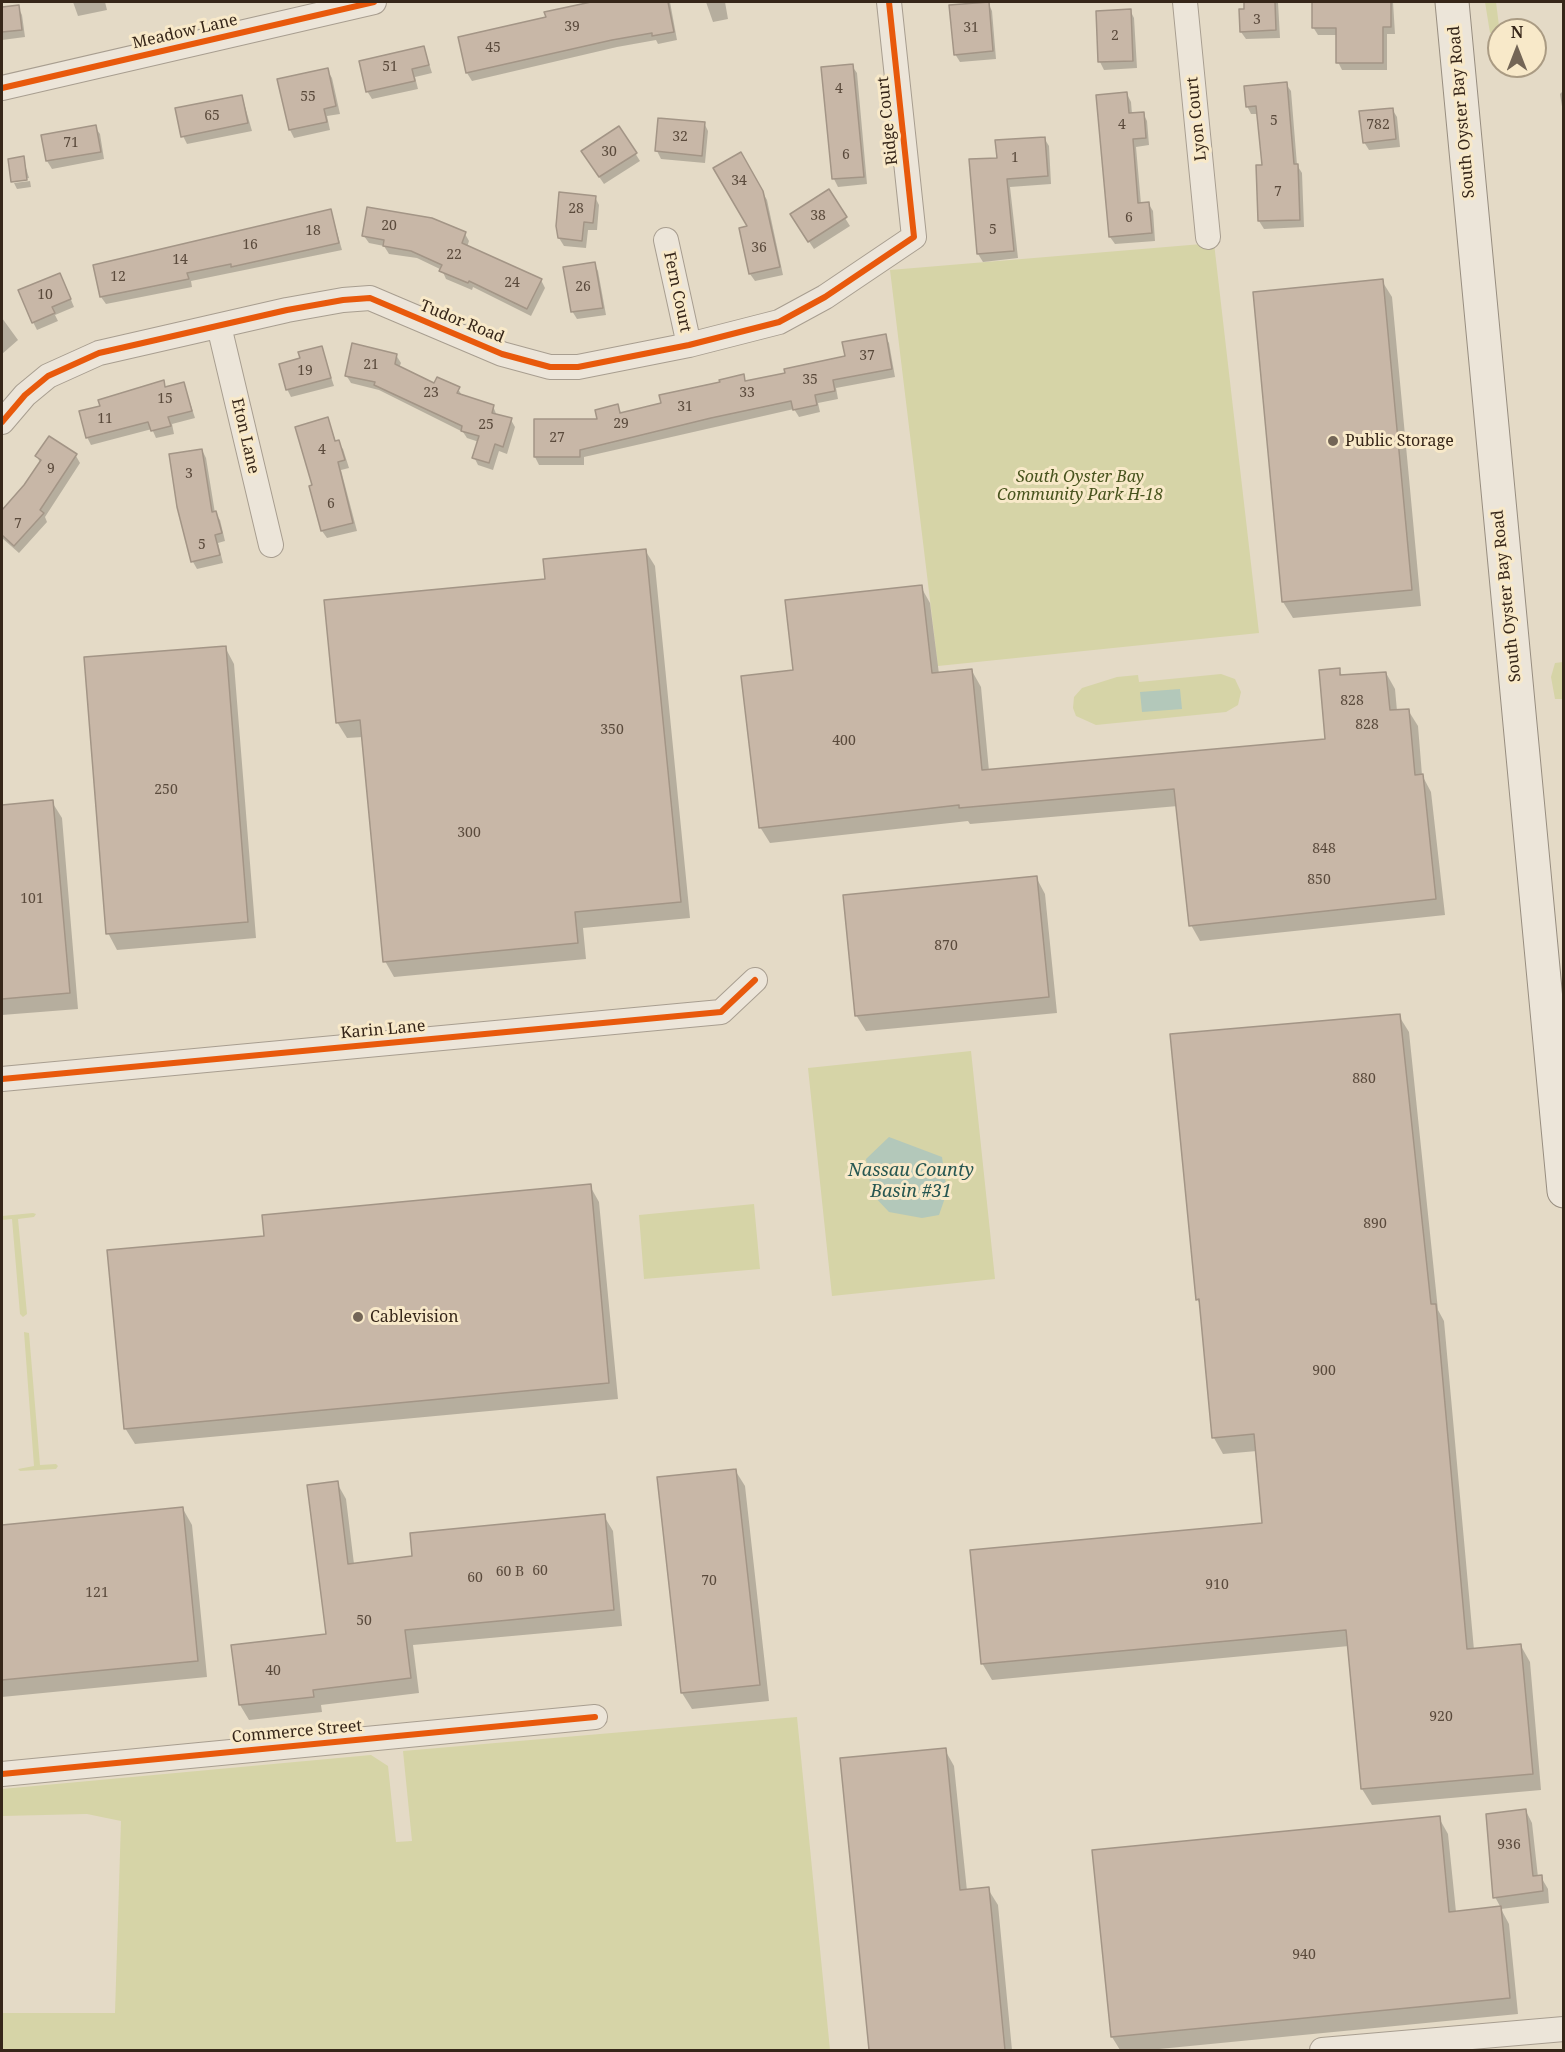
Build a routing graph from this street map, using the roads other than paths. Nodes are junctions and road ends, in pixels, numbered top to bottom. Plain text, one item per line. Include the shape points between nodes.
1 (374, 2) edge
2 (889, 2) edge
3 (1185, 2) edge
4 (1452, 2) edge
5 (2, 88) edge
6 (914, 237) joint
7 (1208, 237) dead end
8 (666, 240) dead end
9 (219, 327) junction
10 (688, 345) junction
11 (2, 422) edge
12 (271, 545) dead end
13 (755, 980) dead end
14 (2, 1079) edge
15 (1563, 1191) edge
16 (595, 1717) dead end
17 (2, 1774) edge
18 (1563, 2029) edge
19 (1482, 2043) edge
20 (1322, 2050) edge

1 - 5 street, Meadow Lane
2 - 6 street, Ridge Court
3 - 7 street, Lyon Court
4 - 15 main road, South Oyster Bay Road
6 - 10 street, Tudor Road via 825,297 779,322
8 - 10 street, Fern Court
9 - 10 street, Tudor Road via 287,310 370,298 502,354 549,367 578,368
9 - 11 street, Tudor Road via 99,353 48,376
9 - 12 street, Eton Lane
13 - 14 street, Karin Lane via 721,1012
16 - 17 street, Commerce Street
18 - 19 street
19 - 20 street

